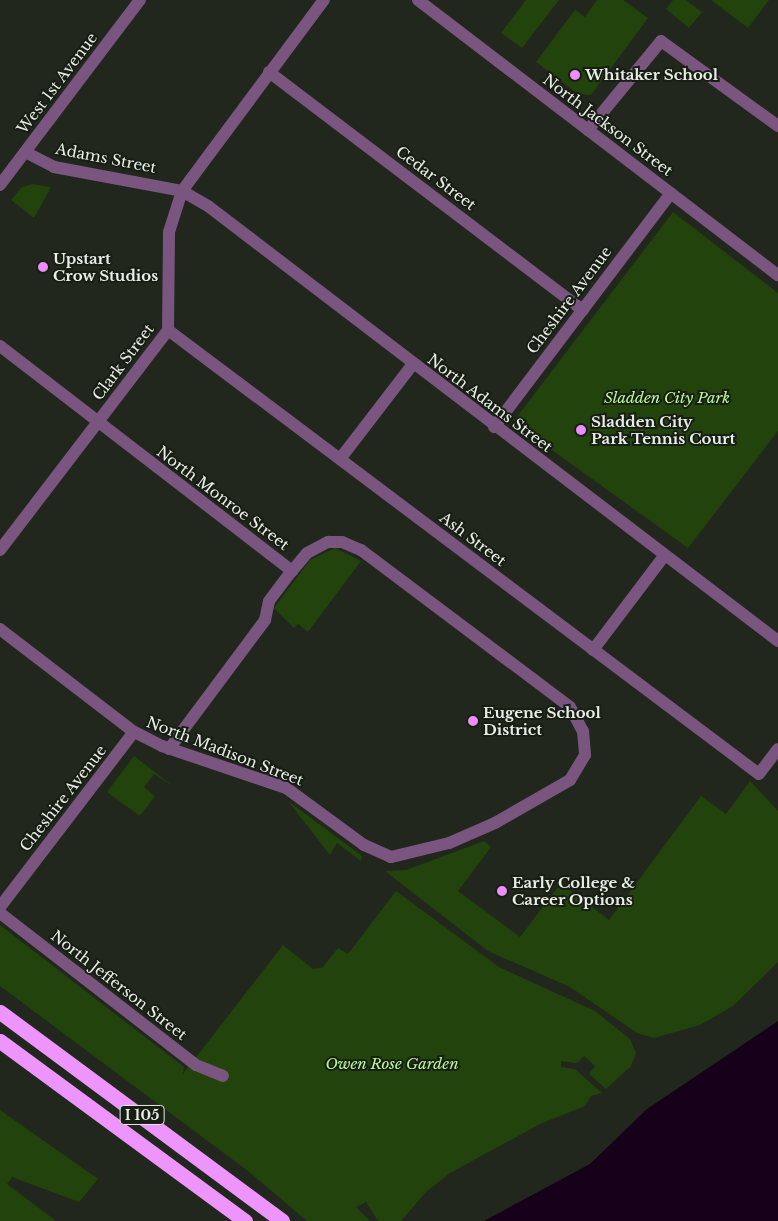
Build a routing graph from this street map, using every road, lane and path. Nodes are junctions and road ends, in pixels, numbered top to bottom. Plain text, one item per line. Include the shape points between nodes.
1 (140, 0) edge
2 (324, 0) edge
3 (418, 0) edge
4 (269, 72) junction
5 (778, 126) edge
6 (588, 130) junction
7 (25, 152) junction
8 (2, 180) edge
9 (182, 191) junction
10 (670, 193) junction
11 (778, 275) edge
12 (583, 310) junction
13 (168, 330) junction
14 (0, 346) edge
15 (413, 364) junction
16 (98, 422) junction
17 (494, 426) junction
18 (340, 459) junction
19 (328, 542) joint
20 (0, 550) edge
21 (664, 556) junction
22 (292, 571) junction
23 (0, 629) edge
24 (778, 641) edge
25 (594, 650) junction
26 (134, 732) junction
27 (169, 749) junction
28 (778, 749) edge
29 (0, 907) edge
30 (0, 912) edge
31 (0, 1012) edge
32 (0, 1041) edge
33 (223, 1076) dead end
34 (245, 1221) edge
35 (282, 1221) edge

1 - 7 street, West 1st Avenue
2 - 4 street, Clark Street
3 - 6 street, North Jackson Street
4 - 9 street, Clark Street
4 - 12 street, Cedar Street
5 - 6 street via 661,41
6 - 10 street, North Jackson Street
7 - 8 street, West 1st Avenue
7 - 9 street, Adams Street via 54,167
9 - 13 street, Clark Street via 169,232
9 - 15 street, North Adams Street via 208,206
10 - 11 street, North Jackson Street
10 - 12 street, Cheshire Avenue
12 - 17 street, Cheshire Avenue
13 - 16 street, Clark Street
13 - 18 street, Ash Street
14 - 16 street, North Monroe Street
15 - 17 street, North Adams Street
15 - 18 street
16 - 20 street, Clark Street
16 - 22 street, North Monroe Street
17 - 21 street, North Adams Street
18 - 25 street, Ash Street
19 - 22 street, North Monroe Street via 307,553
19 - 27 street, North Madison Street via 342,542 361,550 570,707 586,742 579,769 570,780 475,833 391,857 364,845 286,788
21 - 24 street, North Adams Street
21 - 25 street
22 - 27 street via 269,601 265,620
23 - 26 street, North Madison Street
25 - 28 street, Ash Street via 759,774
26 - 27 street, North Madison Street
26 - 29 street, Cheshire Avenue
30 - 33 street, North Jefferson Street via 196,1065
31 - 35 highway, I 105
32 - 34 highway, I 105

